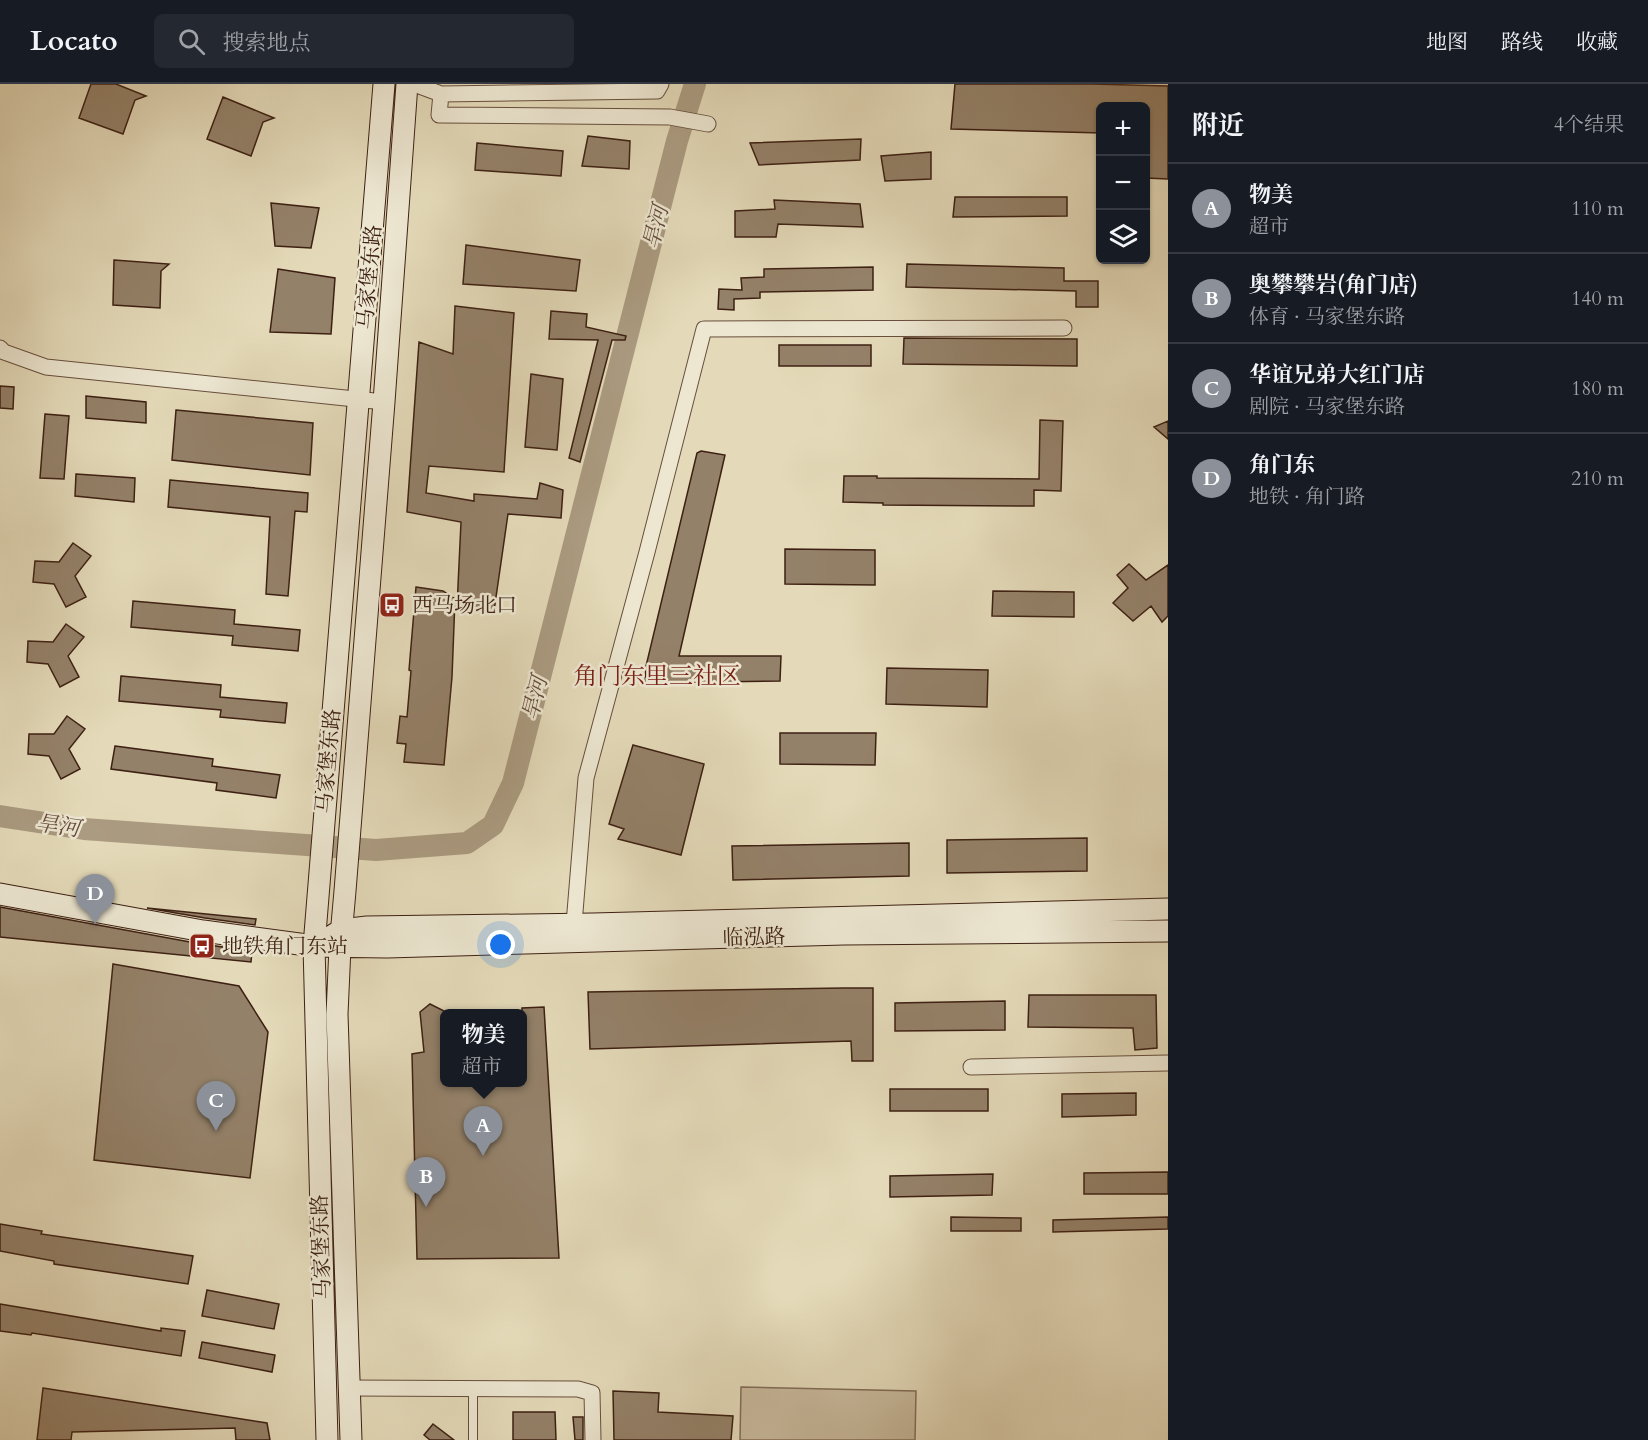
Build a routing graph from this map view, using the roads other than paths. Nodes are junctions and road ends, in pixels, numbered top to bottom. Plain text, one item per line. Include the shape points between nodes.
1 (384, 84) edge
2 (407, 84) edge
3 (414, 84) edge
4 (661, 84) edge
5 (441, 94) junction
6 (708, 124) dead end
7 (1064, 328) dead end
8 (0, 348) edge
9 (359, 399) junction
10 (384, 402) junction
11 (0, 894) edge
12 (1168, 909) edge
13 (574, 924) junction
14 (1168, 931) edge
15 (340, 939) junction
16 (314, 946) junction
17 (1168, 1063) edge
18 (971, 1067) dead end
19 (349, 1388) junction
20 (472, 1388) junction
21 (327, 1440) edge
22 (351, 1440) edge
23 (472, 1440) edge
24 (592, 1440) edge

1 - 9 main road, 马家堡东路
2 - 10 main road, 马家堡东路
3 - 5 street
4 - 5 street via 657,91
5 - 6 street via 439,115 670,117
7 - 13 street via 704,329 586,778
8 - 9 street via 46,367
9 - 10 street
9 - 16 main road, 马家堡东路
10 - 15 main road, 马家堡东路
11 - 16 main road via 203,931
12 - 13 main road, 临泓路
13 - 15 main road, 临泓路 via 367,927
14 - 15 main road, 临泓路 via 844,934 387,947
15 - 16 main road
15 - 19 main road, 马家堡东路 via 337,1014
16 - 21 main road, 马家堡东路
17 - 18 street
19 - 20 street
19 - 22 main road, 马家堡东路
20 - 23 lane
20 - 24 street via 578,1389 592,1394

